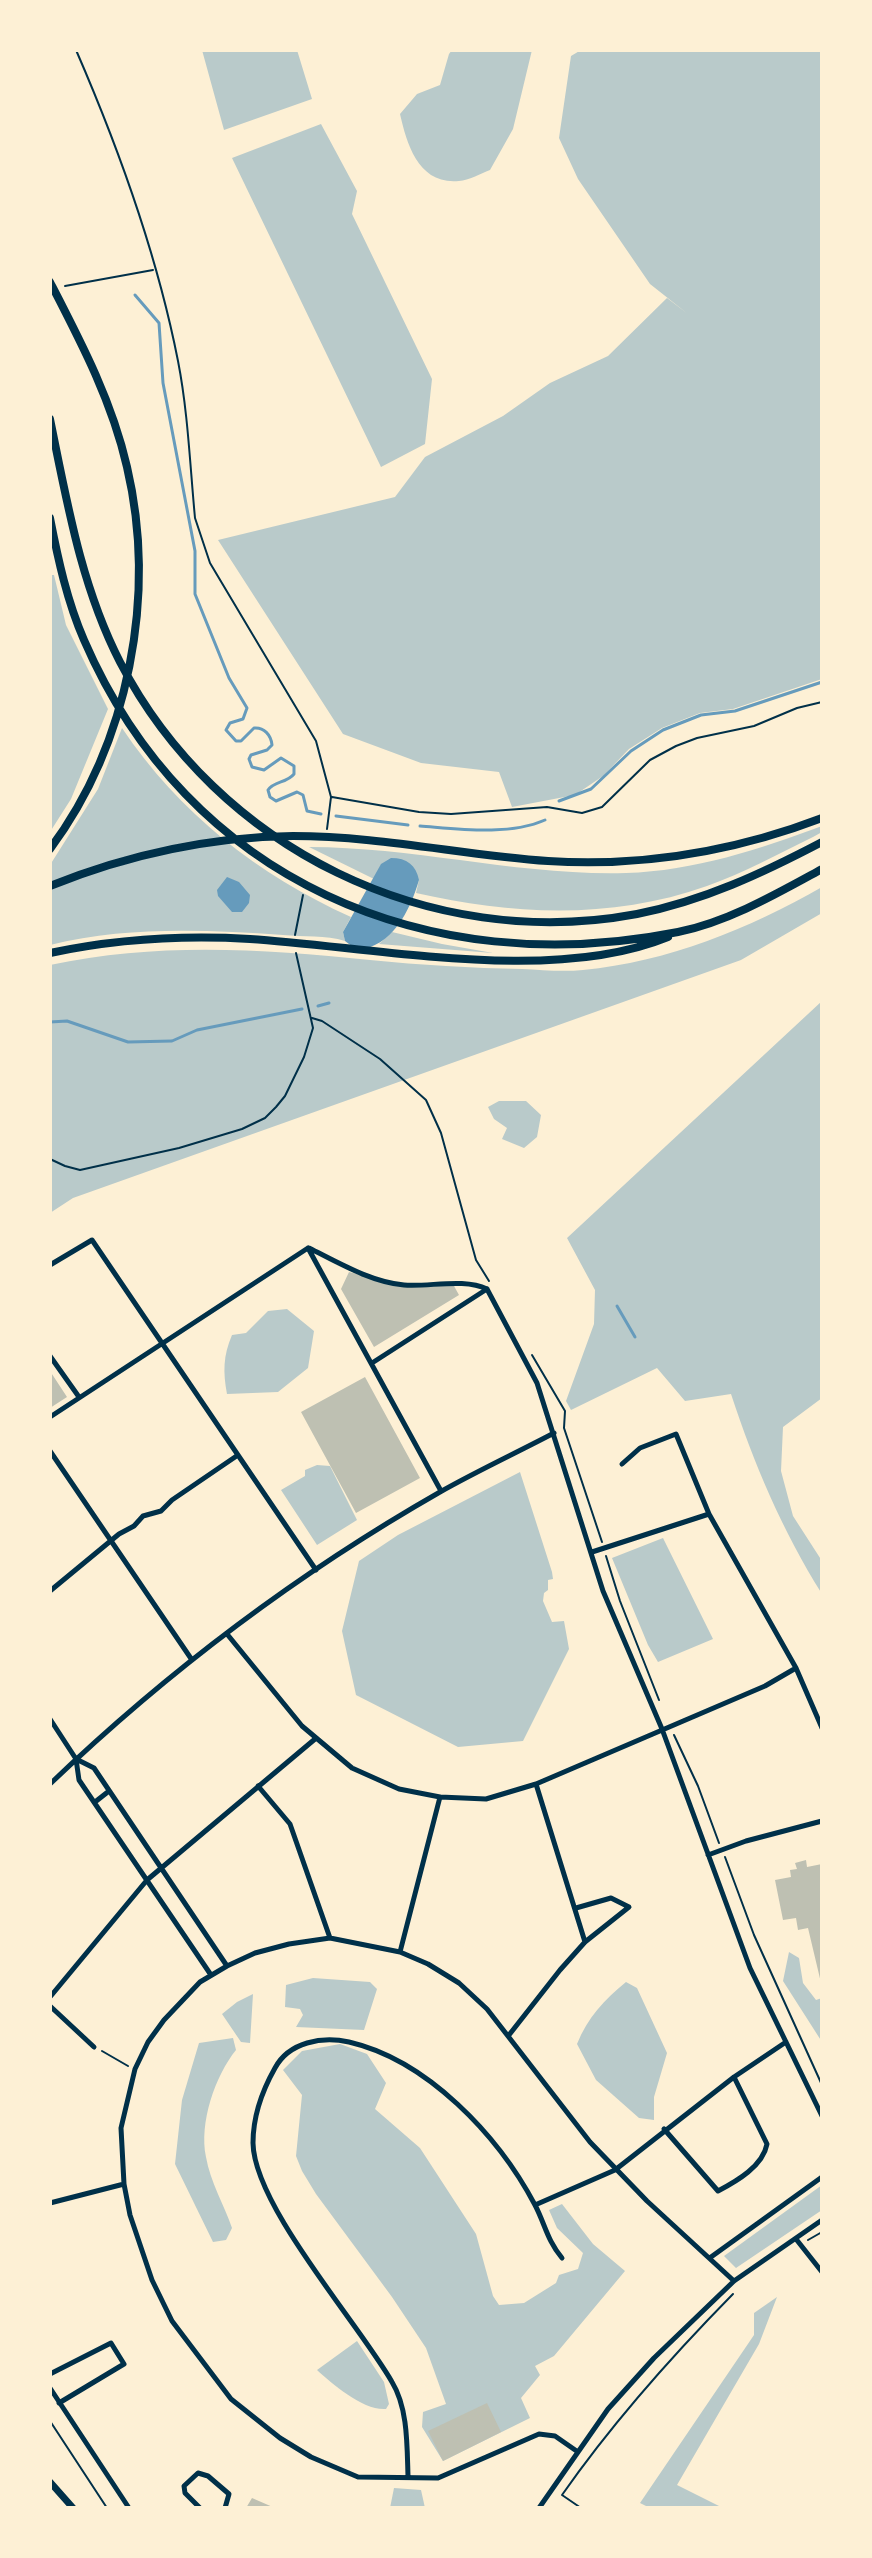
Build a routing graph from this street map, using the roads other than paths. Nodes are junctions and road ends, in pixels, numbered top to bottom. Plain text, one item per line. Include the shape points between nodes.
1 (50, 282) edge
2 (50, 419) edge
3 (50, 518) edge
4 (822, 818) edge
5 (822, 842) edge
6 (50, 849) edge
7 (822, 869) edge
8 (50, 886) edge
9 (680, 932) junction
10 (50, 953) edge
11 (308, 1248) junction
12 (50, 1265) edge
13 (490, 1288) junction
14 (161, 1343) junction
15 (50, 1356) edge
16 (372, 1363) junction
17 (79, 1397) junction
18 (50, 1417) edge
19 (554, 1433) junction
20 (50, 1451) edge
21 (238, 1455) junction
22 (622, 1464) dead end
23 (441, 1491) junction
24 (709, 1514) junction
25 (111, 1541) junction
26 (592, 1552) junction
27 (316, 1570) junction
28 (50, 1591) edge
29 (227, 1634) junction
30 (192, 1660) junction
31 (796, 1668) junction
32 (50, 1719) edge
33 (822, 1728) edge
34 (662, 1729) junction
35 (315, 1739) junction
36 (76, 1759) junction
37 (50, 1784) edge
38 (536, 1784) junction
39 (258, 1786) junction
40 (109, 1791) junction
41 (440, 1797) junction
42 (95, 1802) junction
43 (822, 1821) edge
44 (708, 1855) junction
45 (160, 1869) junction
46 (147, 1880) junction
47 (576, 1908) junction
48 (330, 1938) junction
49 (585, 1942) junction
50 (400, 1952) junction
51 (227, 1966) junction
52 (211, 1975) junction
53 (50, 1997) edge
54 (50, 2006) edge
55 (509, 2035) junction
56 (786, 2042) junction
57 (94, 2047) road end
58 (734, 2077) junction
59 (822, 2116) edge
60 (664, 2129) junction
61 (615, 2170) junction
62 (822, 2177) edge
63 (124, 2184) junction
64 (50, 2203) edge
65 (535, 2205) junction
66 (822, 2220) edge
67 (796, 2239) junction
68 (711, 2257) junction
69 (562, 2258) dead end
70 (822, 2272) edge
71 (734, 2281) junction
72 (50, 2374) edge
73 (50, 2388) edge
74 (59, 2403) junction
75 (578, 2452) junction
76 (408, 2476) junction
77 (50, 2482) edge
78 (73, 2508) edge
79 (129, 2508) edge
80 (200, 2508) edge
81 (225, 2508) edge
82 (539, 2508) edge

1 - 6 highway via 104,392 122,448 134,510 138,591 136,627 114,727 78,805
2 - 5 highway via 76,542 106,632 132,685 193,767 241,813 312,861 417,904 476,917 558,922 680,903 729,887
3 - 9 highway via 73,611 134,731 200,808 248,849 347,905 409,927 473,940 564,945
4 - 8 highway via 695,855 604,863 362,839 266,837 138,856
7 - 9 highway via 744,908
9 - 10 highway via 628,950 555,959 178,938
11 - 13 street via 359,1273 402,1285
11 - 14 street
11 - 16 street
12 - 14 street via 92,1240
13 - 16 street
13 - 19 street via 537,1383
14 - 17 street
14 - 21 street
15 - 17 street
16 - 23 street
17 - 18 street
19 - 23 street
19 - 26 street
20 - 25 street
21 - 25 street
21 - 27 street
22 - 24 street via 640,1448 676,1434
23 - 27 street
24 - 26 street
24 - 31 street
25 - 28 street
25 - 30 street
26 - 34 street via 603,1591
27 - 29 street
29 - 30 street
29 - 35 street
30 - 36 street
31 - 33 street
31 - 34 street
32 - 36 street
34 - 38 street
34 - 44 street
35 - 39 street
35 - 41 street via 352,1768 399,1789
36 - 37 street
36 - 40 street via 94,1768
36 - 42 street via 79,1780
38 - 41 street via 486,1799
38 - 47 street
39 - 45 street
39 - 48 street via 290,1824
40 - 42 street
40 - 45 street
41 - 50 street
42 - 46 street
43 - 44 street
44 - 56 street via 750,1968
45 - 46 street
45 - 51 street
46 - 52 street
46 - 53 street
47 - 49 street
47 - 49 street via 611,1898 629,1907
48 - 50 street
48 - 51 street via 255,1953
49 - 55 street
50 - 55 street via 459,1983
51 - 52 street
52 - 63 street via 164,2020 135,2069 121,2128
54 - 57 street
55 - 61 street
56 - 58 street
56 - 59 street
58 - 60 street
58 - 60 street via 767,2144 757,2165 718,2191
60 - 61 street
61 - 65 street
61 - 68 street
62 - 68 street
63 - 64 street
63 - 76 street via 157,2292 172,2321 231,2399 311,2457 358,2477
65 - 69 street via 548,2241
65 - 76 street via 463,2109 434,2084 368,2046 334,2039 305,2043 277,2064 269,2079 257,2109 253,2145 261,2177 284,2221 394,2384 405,2426
66 - 67 street
67 - 70 street
67 - 71 street
68 - 71 street
71 - 75 street via 654,2358
72 - 74 street via 111,2343 124,2364
73 - 74 street
74 - 79 street
75 - 76 street via 555,2436 539,2434 438,2478
75 - 82 street
77 - 78 main road
80 - 81 street via 184,2486 198,2473 229,2494

